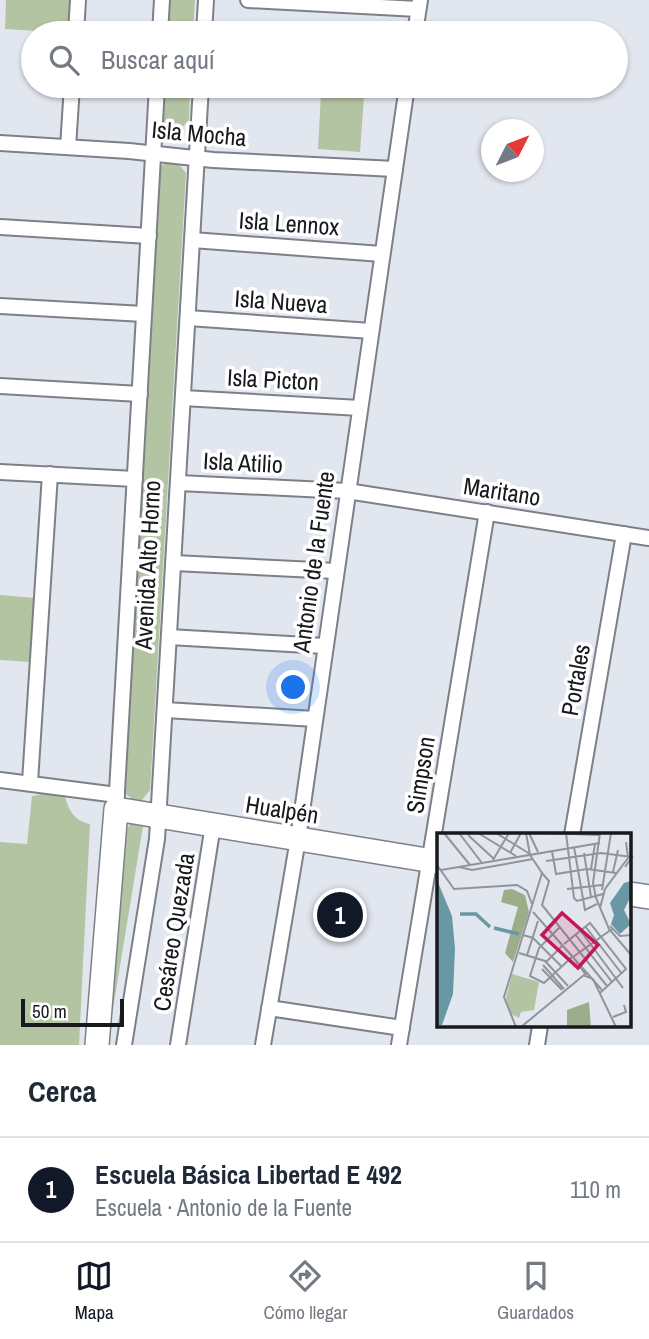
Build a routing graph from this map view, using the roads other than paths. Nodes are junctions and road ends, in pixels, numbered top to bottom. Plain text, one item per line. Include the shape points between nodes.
1 (78, 0) edge
2 (162, 0) edge
3 (206, 0) edge
4 (248, 0) edge
5 (419, 5) edge
6 (77, 21) edge
7 (161, 21) edge
8 (205, 21) edge
9 (71, 98) edge
10 (156, 98) edge
11 (200, 98) edge
12 (404, 98) edge
13 (0, 143) edge
14 (68, 147) junction
15 (153, 153) junction
16 (197, 158) junction
17 (395, 169) junction
18 (0, 227) edge
19 (149, 236) junction
20 (192, 240) junction
21 (382, 254) junction
22 (0, 306) edge
23 (144, 314) junction
24 (188, 318) junction
25 (371, 331) junction
26 (0, 386) edge
27 (140, 394) junction
28 (183, 398) junction
29 (360, 408) junction
30 (0, 472) edge
31 (50, 474) junction
32 (135, 479) junction
33 (179, 483) junction
34 (347, 491) junction
35 (487, 512) junction
36 (624, 534) junction
37 (649, 538) edge
38 (174, 563) junction
39 (336, 571) junction
40 (169, 637) junction
41 (325, 646) junction
42 (165, 710) junction
43 (315, 719) junction
44 (0, 780) edge
45 (30, 782) junction
46 (117, 802) junction
47 (159, 816) junction
48 (213, 825) junction
49 (438, 833) edge
50 (572, 833) edge
51 (298, 839) junction
52 (437, 841) edge
53 (434, 861) edge
54 (270, 1008) junction
55 (402, 1027) junction
56 (97, 1045) edge
57 (124, 1045) edge
58 (178, 1045) edge
59 (263, 1045) edge
60 (399, 1045) edge

1 - 6 street
2 - 7 street
3 - 8 street
4 - 5 street
9 - 14 street
10 - 15 street, Avenida Alto Horno
11 - 16 street, Avenida Alto Horno
12 - 17 street, Antonio de la Fuente
13 - 14 street, Isla Mocha
14 - 15 street, Isla Mocha
15 - 16 street, Isla Mocha
15 - 19 street, Avenida Alto Horno
16 - 17 street, Isla Mocha
16 - 20 street, Avenida Alto Horno
17 - 21 street, Antonio de la Fuente
18 - 19 street
19 - 23 street, Avenida Alto Horno
20 - 21 street, Isla Lennox
20 - 24 street, Avenida Alto Horno
21 - 25 street, Antonio de la Fuente
22 - 23 street
23 - 27 street, Avenida Alto Horno
24 - 25 street, Isla Nueva
24 - 28 street, Avenida Alto Horno
25 - 29 street, Antonio de la Fuente
26 - 27 street
27 - 32 street, Avenida Alto Horno
28 - 29 street, Isla Picton
28 - 33 street, Avenida Alto Horno
29 - 34 street, Antonio de la Fuente
30 - 31 street
31 - 32 street
31 - 45 street
32 - 46 street, Avenida Alto Horno
33 - 34 street, Isla Atilio
33 - 38 street, Avenida Alto Horno
34 - 35 street, Maritano
34 - 39 street, Antonio de la Fuente
35 - 36 street, Maritano
35 - 49 street, Simpson
36 - 37 street, Maritano
36 - 50 street, Portales
38 - 39 street
38 - 40 street, Avenida Alto Horno
39 - 41 street, Antonio de la Fuente
40 - 41 street
40 - 42 street, Avenida Alto Horno
41 - 43 street, Antonio de la Fuente
42 - 43 street
42 - 47 street, Avenida Alto Horno
43 - 51 street, Antonio de la Fuente
44 - 45 street
45 - 46 street
46 - 47 main road, Hualpén
46 - 56 main road, Avenida Alto Horno
47 - 48 main road, Hualpén
47 - 57 street, Avenida Alto Horno
48 - 51 main road, Hualpén
48 - 58 street, Cesáreo Quezada
51 - 53 main road, Hualpén
51 - 54 street, Antonio de la Fuente
52 - 53 street, Simpson
53 - 55 street, Simpson
54 - 55 street
54 - 59 street, Antonio de la Fuente
55 - 60 street, Simpson

